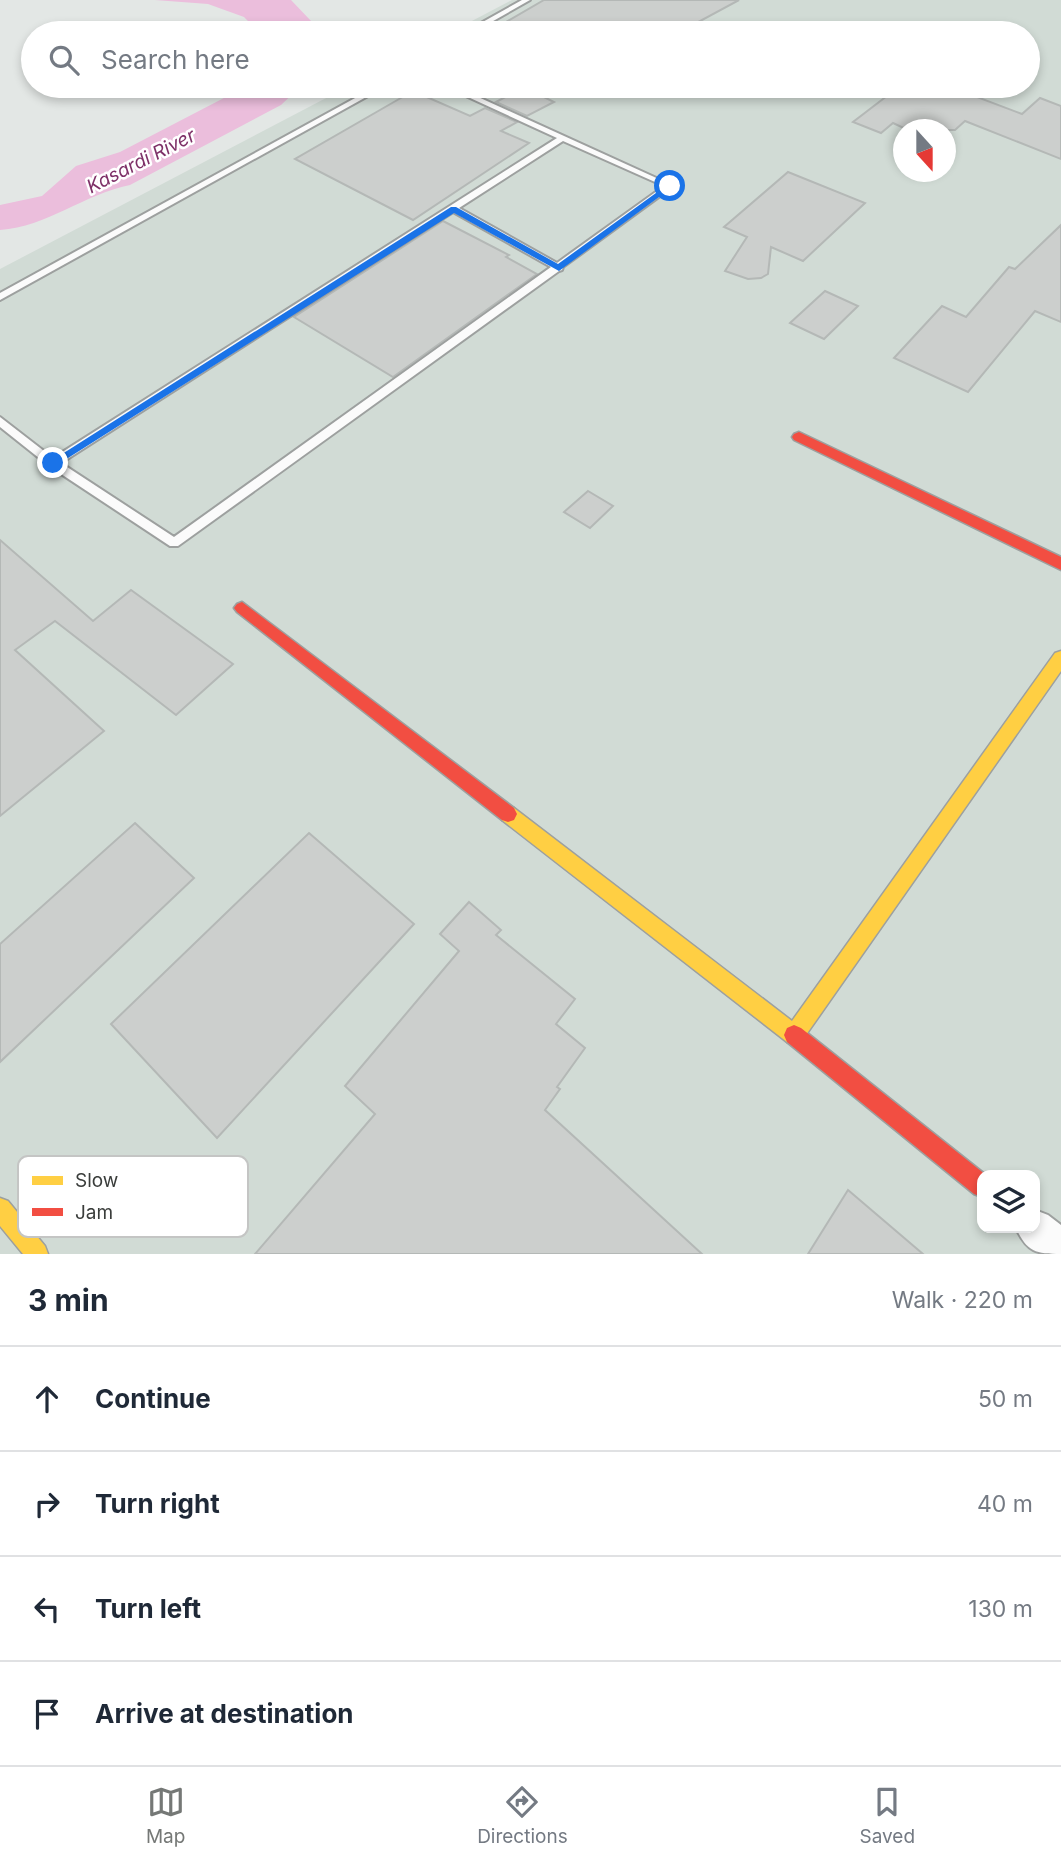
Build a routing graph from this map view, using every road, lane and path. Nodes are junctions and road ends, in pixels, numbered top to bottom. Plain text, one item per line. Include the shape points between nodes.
1 (527, 0) edge
2 (489, 21) edge
3 (360, 98) edge
4 (474, 98) edge
5 (562, 138) junction
6 (454, 209) junction
7 (559, 268) junction
8 (0, 297) edge
9 (0, 421) edge
10 (799, 437) dead end
11 (53, 463) junction
12 (1061, 564) edge
13 (242, 608) dead end
14 (1061, 659) edge
15 (794, 1035) junction
16 (977, 1182) edge
17 (0, 1209) edge
18 (18, 1231) edge
19 (1040, 1232) edge
20 (23, 1237) edge
21 (1061, 1249) edge
22 (37, 1254) edge

1 - 2 lane
3 - 8 lane
4 - 5 lane
5 - 6 lane
5 - 7 lane via 670,186
6 - 7 lane
6 - 11 lane
7 - 11 lane via 174,543
9 - 11 lane
10 - 12 street
13 - 15 street
14 - 15 street
15 - 16 street
17 - 18 street
19 - 21 street
20 - 22 street

